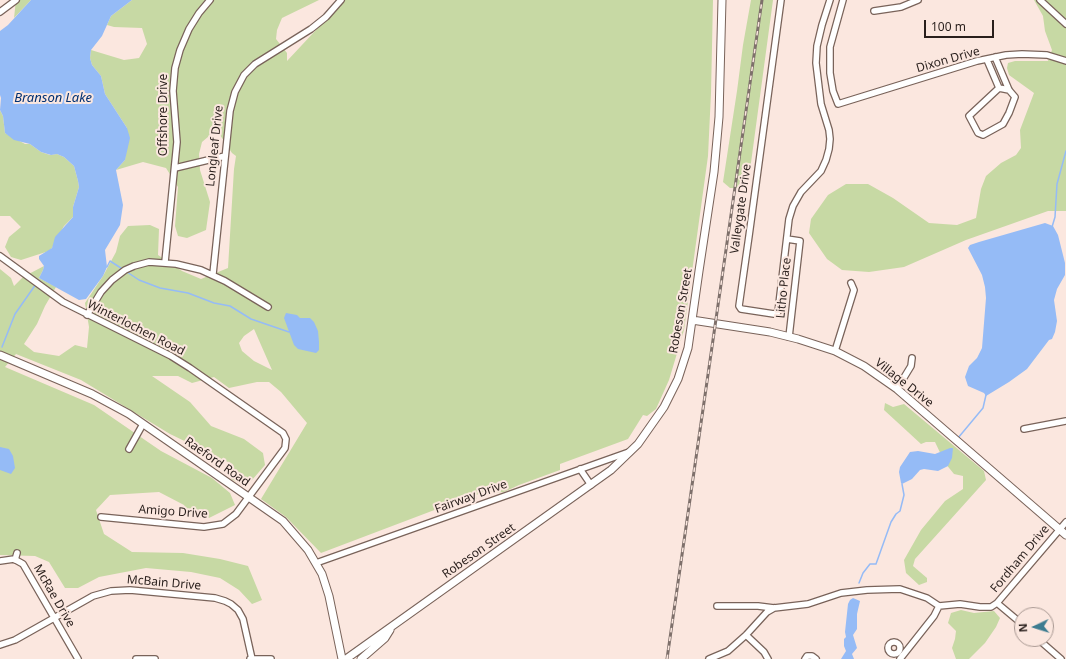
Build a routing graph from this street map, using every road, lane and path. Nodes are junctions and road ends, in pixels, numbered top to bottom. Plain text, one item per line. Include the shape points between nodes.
1 (16, 0) edge
2 (210, 0) edge
3 (341, 0) edge
4 (722, 0) edge
5 (781, 0) edge
6 (830, 0) edge
7 (843, 0) edge
8 (918, 0) edge
9 (1040, 0) edge
10 (910, 2) edge
11 (874, 11) dead end
12 (0, 12) edge
13 (1066, 24) edge
14 (995, 57) junction
15 (987, 60) junction
16 (1066, 60) edge
17 (999, 88) junction
18 (1009, 90) junction
19 (225, 156) junction
20 (175, 168) junction
21 (787, 239) junction
22 (0, 256) edge
23 (165, 262) junction
24 (213, 274) junction
25 (851, 283) dead end
26 (268, 307) dead end
27 (87, 315) junction
28 (692, 320) junction
29 (789, 337) junction
30 (835, 351) junction
31 (0, 355) edge
32 (912, 358) dead end
33 (897, 389) junction
34 (263, 419) joint
35 (1066, 420) edge
36 (143, 424) junction
37 (1024, 429) dead end
38 (129, 449) dead end
39 (632, 451) junction
40 (580, 469) junction
41 (591, 485) junction
42 (249, 497) junction
43 (101, 517) dead end
44 (1066, 522) edge
45 (1060, 529) junction
46 (1066, 535) edge
47 (17, 553) dead end
48 (15, 560) junction
49 (0, 561) edge
50 (316, 563) junction
51 (997, 603) junction
52 (717, 606) dead end
53 (939, 606) junction
54 (774, 608) junction
55 (1014, 617) edge
56 (54, 618) junction
57 (391, 627) junction
58 (746, 635) junction
59 (0, 645) edge
60 (1047, 647) edge
61 (900, 656) edge
62 (78, 659) edge
63 (136, 659) edge
64 (154, 659) edge
65 (251, 659) edge
66 (271, 659) edge
67 (342, 659) edge
68 (346, 659) edge
69 (361, 659) edge
70 (709, 659) edge
71 (768, 659) edge
72 (805, 659) edge
73 (816, 659) edge
74 (1061, 659) edge

1 - 12 street
2 - 20 street, Offshore Drive via 189,29 175,68
3 - 19 street, Longleaf Drive via 319,24 260,60 244,75 232,101
4 - 28 main road, Robeson Street via 719,117 714,172
5 - 21 street, Valleygate Drive via 738,306 741,309 774,314 778,312
6 - 21 street, Valleygate Drive via 817,46 816,63 821,104 829,130 829,149 821,171 801,192 793,206
7 - 15 street, Dixon Drive via 830,47 830,73 838,104
8 - 10 street
9 - 13 street
10 - 11 street via 901,7
14 - 15 street, Dixon Drive
14 - 16 street, Dixon Drive via 1035,54
14 - 18 street
15 - 17 street
17 - 18 street
17 - 18 street via 969,116 979,134 983,135 1003,124 1015,97
19 - 20 street
19 - 24 street, Longleaf Drive
20 - 23 street, Offshore Drive
21 - 29 street, Litho Place via 800,241
22 - 27 street, Winterlochen Road via 63,302
23 - 24 street
23 - 27 street via 140,264 120,274 101,292
24 - 26 street
25 - 30 street via 854,290
27 - 34 street, Winterlochen Road via 171,356
28 - 29 main road, Village Drive
28 - 39 main road, Robeson Street via 684,362 672,393 656,421
29 - 30 main road, Village Drive
30 - 33 main road, Village Drive via 864,366
31 - 36 main road, Raeford Road via 92,394
32 - 33 street via 911,366
33 - 45 main road, Village Drive
34 - 42 street, Amigo Drive via 283,433 287,442
35 - 37 street
36 - 38 street
36 - 42 main road, Raeford Road
39 - 40 street, Fairway Drive
39 - 41 main road, Robeson Street
40 - 41 street
40 - 50 street, Fairway Drive
41 - 57 main road, Robeson Street
42 - 43 street, Amigo Drive via 232,519 211,527
42 - 50 main road, Raeford Road via 283,521
44 - 45 street, Fordham Drive
45 - 46 main road, Village Drive
45 - 51 street, Fordham Drive
47 - 48 street
48 - 49 street, McRae Drive
48 - 56 street, McRae Drive via 23,564
50 - 67 main road, Raeford Road via 329,596
51 - 53 street via 991,607 960,604
51 - 55 street, Fordham Drive
52 - 54 street
53 - 54 street via 927,598 900,589 841,593 808,604
53 - 61 street via 934,616
54 - 58 street
56 - 59 street, McBain Drive via 15,640
56 - 62 street, McRae Drive
56 - 65 street, McBain Drive via 93,596 121,590 219,599 231,604 241,616
57 - 68 main road, Robeson Street
57 - 69 main road via 385,638
58 - 70 street via 728,651
58 - 71 street
60 - 74 street
63 - 64 street
65 - 66 street
72 - 73 street via 812,656

